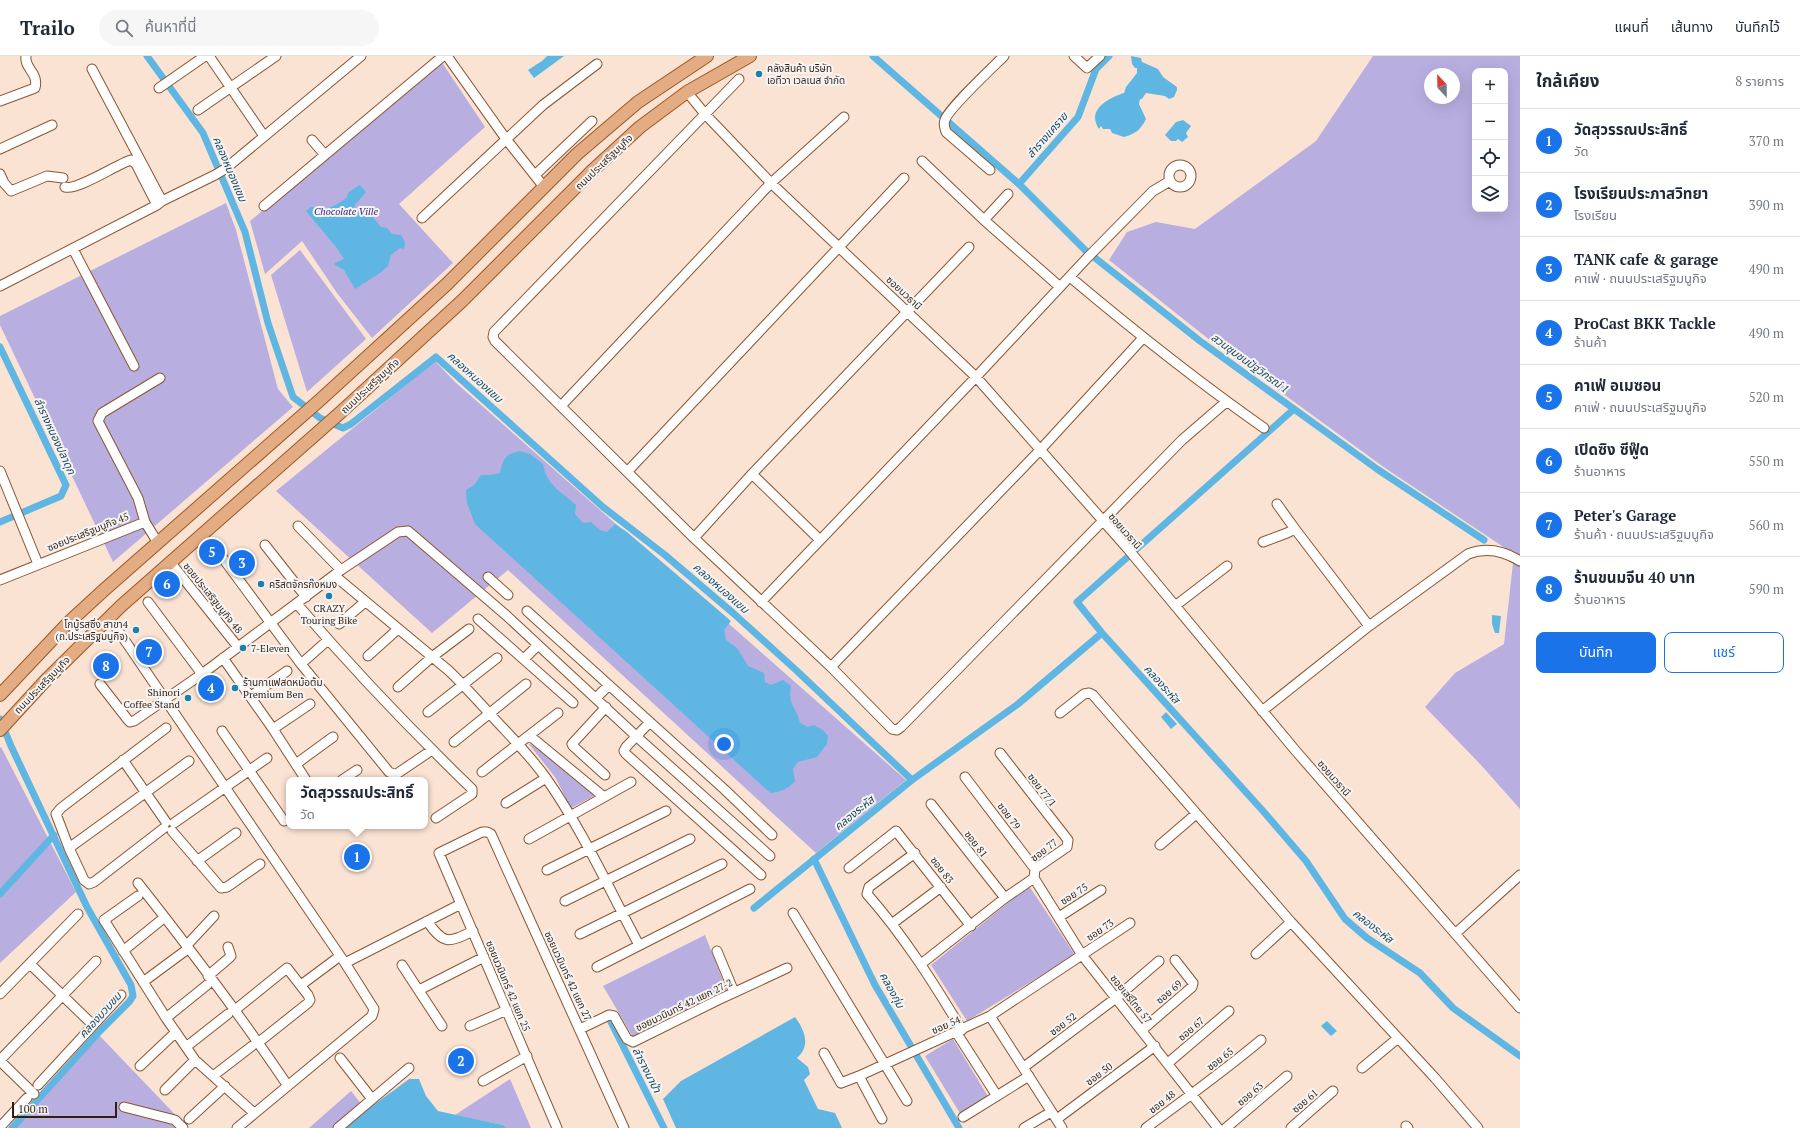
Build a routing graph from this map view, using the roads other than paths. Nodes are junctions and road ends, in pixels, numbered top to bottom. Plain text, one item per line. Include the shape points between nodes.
1 (26, 56) edge
2 (205, 56) edge
3 (209, 56) edge
4 (276, 56) edge
5 (361, 56) edge
6 (443, 56) edge
7 (447, 56) edge
8 (707, 56) edge
9 (750, 56) edge
10 (1004, 56) edge
11 (1074, 56) edge
12 (1100, 56) edge
13 (597, 64) dead end
14 (92, 69) dead end
15 (739, 79) dead end
16 (162, 86) dead end
17 (230, 88) junction
18 (687, 92) junction
19 (0, 101) edge
20 (198, 110) dead end
21 (705, 114) junction
22 (844, 117) dead end
23 (592, 121) dead end
24 (52, 125) dead end
25 (264, 136) junction
26 (506, 139) junction
27 (312, 140) dead end
28 (0, 149) edge
29 (325, 155) junction
30 (922, 161) dead end
31 (990, 170) dead end
32 (0, 174) edge
33 (535, 175) junction
34 (904, 178) dead end
35 (1170, 181) dead end
36 (770, 183) junction
37 (2, 184) edge
38 (544, 187) junction
39 (1008, 194) dead end
40 (159, 203) junction
41 (264, 206) dead end
42 (422, 218) dead end
43 (984, 220) junction
44 (838, 247) junction
45 (969, 247) dead end
46 (73, 249) junction
47 (1070, 277) junction
48 (0, 286) edge
49 (445, 286) junction
50 (1060, 287) junction
51 (462, 301) junction
52 (908, 312) junction
53 (1143, 338) junction
54 (134, 366) dead end
55 (976, 377) junction
56 (160, 378) dead end
57 (1226, 402) junction
58 (561, 406) junction
59 (1264, 428) dead end
60 (1041, 449) junction
61 (0, 471) edge
62 (628, 471) junction
63 (752, 474) junction
64 (2, 482) edge
65 (1277, 504) dead end
66 (1102, 521) junction
67 (145, 522) junction
68 (298, 526) dead end
69 (1295, 528) junction
70 (694, 538) junction
71 (820, 540) junction
72 (1262, 542) dead end
73 (158, 543) junction
74 (265, 545) dead end
75 (219, 553) dead end
76 (1520, 561) edge
77 (171, 563) junction
78 (38, 564) junction
79 (1227, 566) dead end
80 (338, 573) junction
81 (488, 577) dead end
82 (0, 580) edge
83 (500, 588) junction
84 (508, 595) dead end
85 (306, 597) junction
86 (488, 600) junction
87 (148, 602) dead end
88 (365, 602) junction
89 (761, 602) junction
90 (297, 604) junction
91 (1175, 606) junction
92 (528, 611) dead end
93 (478, 619) dead end
94 (270, 624) junction
95 (339, 624) dead end
96 (542, 625) junction
97 (115, 626) dead end
98 (1369, 626) junction
99 (398, 629) junction
100 (469, 629) dead end
101 (530, 638) junction
102 (328, 640) junction
103 (538, 645) junction
104 (238, 647) junction
105 (368, 656) dead end
106 (432, 657) junction
107 (223, 658) junction
108 (497, 658) dead end
109 (524, 659) junction
110 (301, 664) junction
111 (831, 667) junction
112 (287, 671) dead end
113 (202, 674) junction
114 (100, 684) dead end
115 (526, 684) dead end
116 (609, 684) junction
117 (464, 685) junction
118 (398, 687) dead end
119 (3, 691) edge
120 (251, 696) junction
121 (596, 698) junction
122 (166, 699) junction
123 (573, 703) dead end
124 (310, 704) dead end
125 (606, 707) junction
126 (1262, 711) junction
127 (428, 712) dead end
128 (558, 713) dead end
129 (1060, 713) dead end
130 (489, 714) junction
131 (650, 722) junction
132 (166, 728) dead end
133 (274, 729) junction
134 (0, 730) edge
135 (222, 731) dead end
136 (530, 736) junction
137 (636, 736) junction
138 (333, 737) dead end
139 (454, 742) dead end
140 (519, 744) junction
141 (432, 750) junction
142 (1000, 753) dead end
143 (268, 758) dead end
144 (123, 760) junction
145 (189, 761) dead end
146 (296, 764) junction
147 (357, 770) dead end
148 (249, 771) junction
149 (482, 772) dead end
150 (605, 775) dead end
151 (304, 777) edge
152 (346, 777) edge
153 (965, 777) dead end
154 (546, 778) junction
155 (631, 782) dead end
156 (225, 788) junction
157 (145, 793) junction
158 (604, 797) junction
159 (506, 803) dead end
160 (931, 804) dead end
161 (666, 811) dead end
162 (1196, 814) junction
163 (569, 816) junction
164 (436, 818) dead end
165 (284, 821) dead end
166 (169, 826) junction
167 (236, 833) dead end
168 (491, 834) joint
169 (772, 835) dead end
170 (529, 839) dead end
171 (690, 839) dead end
172 (1068, 840) joint
173 (1160, 845) dead end
174 (69, 848) junction
175 (588, 850) junction
176 (915, 853) junction
177 (770, 856) dead end
178 (197, 861) junction
179 (260, 864) dead end
180 (722, 864) dead end
181 (849, 868) dead end
182 (547, 870) dead end
183 (1034, 873) junction
184 (761, 874) dead end
185 (1520, 875) edge
186 (605, 881) junction
187 (138, 883) dead end
188 (941, 887) junction
189 (750, 889) dead end
190 (1101, 890) dead end
191 (138, 896) dead end
192 (1005, 898) junction
193 (565, 901) dead end
194 (461, 904) junction
195 (622, 913) junction
196 (793, 913) dead end
197 (78, 914) dead end
198 (214, 916) dead end
199 (1059, 917) junction
200 (427, 921) junction
201 (160, 922) dead end
202 (1291, 922) junction
203 (893, 923) junction
204 (1130, 923) dead end
205 (971, 926) junction
206 (473, 931) junction
207 (1456, 933) junction
208 (580, 934) dead end
209 (639, 945) junction
210 (186, 948) junction
211 (228, 948) dead end
212 (123, 951) junction
213 (717, 951) dead end
214 (1256, 954) dead end
215 (1082, 955) junction
216 (484, 957) junction
217 (343, 960) junction
218 (1175, 960) dead end
219 (96, 961) dead end
220 (1159, 961) dead end
221 (30, 964) junction
222 (921, 964) junction
223 (402, 965) dead end
224 (596, 967) dead end
225 (787, 968) dead end
226 (208, 980) junction
227 (143, 982) junction
228 (301, 985) junction
229 (419, 990) junction
230 (734, 992) junction
231 (0, 994) edge
232 (62, 995) junction
233 (121, 995) dead end
234 (1116, 998) junction
235 (1520, 1007) edge
236 (507, 1010) junction
237 (1229, 1011) dead end
238 (231, 1012) junction
239 (990, 1016) junction
240 (166, 1018) junction
241 (93, 1025) junction
242 (442, 1026) dead end
243 (470, 1026) dead end
244 (580, 1029) junction
245 (1142, 1030) junction
246 (959, 1031) junction
247 (176, 1032) junction
248 (1398, 1038) junction
249 (1261, 1040) dead end
250 (255, 1044) junction
251 (1154, 1046) junction
252 (186, 1047) junction
253 (824, 1053) dead end
254 (526, 1056) junction
255 (340, 1058) dead end
256 (195, 1060) junction
257 (0, 1061) edge
258 (1168, 1063) junction
259 (885, 1064) junction
260 (140, 1066) dead end
261 (1024, 1067) junction
262 (409, 1068) dead end
263 (1362, 1068) dead end
264 (213, 1076) junction
265 (859, 1076) junction
266 (1028, 1076) junction
267 (1287, 1076) dead end
268 (483, 1082) dead end
269 (38, 1085) dead end
270 (225, 1086) junction
271 (288, 1086) junction
272 (164, 1090) dead end
273 (1333, 1091) dead end
274 (1192, 1093) junction
275 (997, 1096) junction
276 (372, 1099) junction
277 (907, 1102) dead end
278 (124, 1107) dead end
279 (254, 1114) junction
280 (1054, 1115) junction
281 (963, 1117) dead end
282 (189, 1119) dead end
283 (882, 1120) dead end
284 (0, 1127) edge
285 (183, 1128) edge
286 (237, 1128) edge
287 (338, 1128) edge
288 (557, 1128) edge
289 (624, 1128) edge
290 (1024, 1128) edge
291 (1062, 1128) edge
292 (1146, 1128) edge
293 (1218, 1128) edge
294 (1226, 1128) edge
295 (1291, 1128) edge
296 (1478, 1128) edge

1 - 19 street via 26,63 35,75 34,88
2 - 16 street
3 - 17 street
4 - 17 street
5 - 25 street
6 - 29 street
7 - 26 street
8 - 38 main road via 638,102 577,154
9 - 18 main road, ถนนประเสริฐมนูกิจ
10 - 31 street via 972,87 945,120 944,125 946,132
11 - 12 street via 1088,68
13 - 26 street via 543,105
14 - 40 street
15 - 21 street
17 - 20 street
17 - 25 street
18 - 21 street, ซอยนวธานี
18 - 51 main road, ถนนประเสริฐมนูกิจ via 640,127 592,171
21 - 36 street, ซอยนวธานี
21 - 58 street via 494,332 495,341
22 - 36 street
23 - 33 street
24 - 28 street
25 - 40 street via 215,175
26 - 33 street
26 - 42 street
27 - 29 street
29 - 41 street
30 - 43 street
32 - 37 street
33 - 38 street
34 - 44 street
35 - 47 street via 1152,191
36 - 44 street, ซอยนวธานี
36 - 58 street
37 - 40 street via 11,191 47,176 64,182 131,160 136,164
38 - 49 main road
39 - 43 street
40 - 46 street
43 - 50 street
44 - 52 street, ซอยนวธานี
44 - 62 street
45 - 52 street
46 - 48 street
46 - 54 street
47 - 50 street
47 - 53 street
49 - 51 main road
49 - 73 main road
50 - 55 street
51 - 77 main road, ถนนประเสริฐมนูกิจ
52 - 55 street, ซอยนวธานี
52 - 63 street
53 - 57 street
53 - 60 street
55 - 60 street, ซอยนวธานี
55 - 71 street
56 - 67 street via 102,413 98,421 138,498
57 - 59 street
57 - 66 street via 1182,440
58 - 62 street
60 - 66 street, ซอยนวธานี
60 - 111 street
61 - 64 street
62 - 70 street
63 - 70 street
63 - 71 street
64 - 78 street
65 - 69 street
66 - 91 street, ซอยนวธานี
66 - 111 street via 897,730 892,729
67 - 73 street, ซอยประเสริฐมนูกิจ 45
67 - 78 street, ซอยประเสริฐมนูกิจ 45
68 - 80 street
69 - 72 street
69 - 98 street
70 - 89 street
71 - 89 street
73 - 119 main road via 67,624
74 - 85 street
75 - 94 street
76 - 98 street via 1491,549 1468,554
77 - 104 street, ซอยประเสริฐมนูกิจ 48
77 - 134 main road, ถนนประเสริฐมนูกิจ via 87,638
78 - 82 street, ซอยประเสริฐมนูกิจ 45
79 - 91 street
80 - 85 street
80 - 86 street via 403,530 408,531
80 - 88 street
81 - 83 street
83 - 84 street
83 - 86 street
85 - 90 street
86 - 101 street
87 - 113 street
88 - 95 street
88 - 99 street
89 - 111 street
90 - 94 street
90 - 102 street
91 - 126 street, ซอยนวธานี
92 - 96 street
93 - 109 street
94 - 104 street
94 - 110 street
96 - 101 street
96 - 116 street
97 - 122 street
98 - 126 street
99 - 105 street
99 - 106 street
100 - 106 street
101 - 103 street
102 - 110 street
102 - 141 street
103 - 109 street
103 - 121 street
104 - 107 street
106 - 117 street
106 - 118 street
107 - 113 street
107 - 120 street
108 - 117 street
109 - 123 street
110 - 141 street via 392,774 398,773
112 - 120 street
113 - 122 street
114 - 122 street via 130,722
115 - 130 street
116 - 121 street
116 - 131 street
117 - 127 street
117 - 130 street
120 - 133 street
121 - 125 street
122 - 156 street
124 - 133 street
125 - 137 street
125 - 150 street via 572,744
126 - 207 street, ซอยนวธานี
128 - 136 street
129 - 162 street via 1084,694 1093,695
130 - 139 street
130 - 140 street
131 - 137 street
131 - 169 street
132 - 144 street
133 - 146 street
135 - 148 street
136 - 140 street
136 - 158 street
137 - 177 street
137 - 184 street via 624,751 626,754
138 - 146 street
140 - 149 street
140 - 154 street
141 - 164 street via 473,792
142 - 172 street, ซอย 77/1
143 - 148 street
144 - 157 street
144 - 174 street via 58,811 56,817
145 - 157 street
146 - 151 street
147 - 152 street
148 - 156 street
148 - 165 street
153 - 183 street, ซอย 79
154 - 159 street
154 - 163 street
155 - 158 street
156 - 166 street
156 - 217 street
157 - 166 street
157 - 174 street
158 - 163 street
160 - 192 street, ซอย 81
161 - 175 street
162 - 173 street
162 - 202 street
163 - 170 street
163 - 175 street
166 - 174 street via 92,883 86,883 84,880
166 - 178 street
167 - 178 street
168 - 194 street, ซอยนวมินทร์ 42 แยก 25 via 482,832 439,853
168 - 244 street, ซอยนวมินทร์ 42 แยก 27
171 - 186 street
172 - 183 street, ซอย 77 via 1067,847
175 - 182 street
175 - 186 street
176 - 181 street, ซอย 83 via 899,833 894,832
176 - 188 street, ซอย 83
176 - 203 street via 867,890 867,894
178 - 179 street via 221,888 227,887
180 - 195 street
183 - 192 street, ซอย 77
183 - 199 street, ซอยเสรีไทย 57
185 - 207 street
186 - 193 street
186 - 195 street
187 - 210 street
188 - 203 street
188 - 205 street, ซอย 83
189 - 209 street
190 - 199 street, ซอย 75
191 - 212 street via 104,920
192 - 205 street, ซอย 77
194 - 200 street
194 - 206 street, ซอยนวมินทร์ 42 แยก 25
195 - 208 street
195 - 209 street
196 - 259 street
197 - 221 street
198 - 210 street
199 - 215 street, ซอยเสรีไทย 57
200 - 206 street via 437,935 445,940 457,939
200 - 217 street
201 - 212 street
202 - 214 street
202 - 248 street
203 - 222 street
204 - 215 street, ซอย 73
205 - 222 street, ซอย 77
206 - 216 street, ซอยนวมินทร์ 42 แยก 25
207 - 235 street, ซอยนวธานี
209 - 224 street
210 - 226 street
210 - 227 street
211 - 226 street via 231,956
212 - 227 street
213 - 230 street
215 - 234 street, ซอยเสรีไทย 57
215 - 239 street, ซอย 54
216 - 229 street
216 - 236 street, ซอยนวมินทร์ 42 แยก 25
217 - 228 street
217 - 271 street via 372,1005 374,1013
218 - 245 street, ซอย 69 via 1193,983 1192,987
219 - 232 street
220 - 234 street, ซอย 52
221 - 231 street
221 - 232 street
222 - 246 street
223 - 229 street
225 - 230 street, ซอยนวมินทร์ 42 แยก 27-2
226 - 238 street
226 - 240 street
227 - 240 street
228 - 238 street via 287,968
228 - 250 street via 310,998 308,1003
229 - 242 street
230 - 244 street, ซอยนวมินทร์ 42 แยก 27-2 via 633,1042 627,1039 614,1016 609,1015
232 - 241 street
232 - 257 street
233 - 241 street
234 - 245 street, ซอยเสรีไทย 57
234 - 261 street, ซอย 52
236 - 243 street
236 - 254 street, ซอยนวมินทร์ 42 แยก 25
237 - 258 street, ซอย 67
238 - 250 street
238 - 252 street
239 - 246 street, ซอย 54
239 - 261 street
240 - 247 street
241 - 269 street
244 - 289 street, ซอยนวมินทร์ 42 แยก 27
245 - 251 street, ซอยเสรีไทย 57
246 - 259 street, ซอย 54
246 - 275 street
247 - 252 street
247 - 260 street
248 - 263 street
248 - 296 street
249 - 274 street, ซอย 65
250 - 264 street
250 - 271 street
251 - 258 street, ซอยเสรีไทย 57
251 - 280 street, ซอย 50
252 - 256 street
253 - 265 street, ซอย 54 via 841,1083
254 - 268 street
254 - 288 street, ซอยนวมินทร์ 42 แยก 25
255 - 276 street
256 - 264 street
256 - 272 street
257 - 284 street via 30,1096
258 - 274 street, ซอยเสรีไทย 57
259 - 265 street, ซอย 54
259 - 277 street
261 - 266 street
262 - 276 street
264 - 270 street
265 - 283 street
266 - 275 street
266 - 280 street
267 - 294 street, ซอย 63
270 - 279 street
270 - 282 street
271 - 279 street
273 - 295 street, ซอย 61
274 - 292 street, ซอย 48
274 - 293 street, ซอยเสรีไทย 57
275 - 281 street
276 - 287 street
278 - 285 street via 175,1120
279 - 286 street
280 - 290 street, ซอย 50
280 - 291 street

